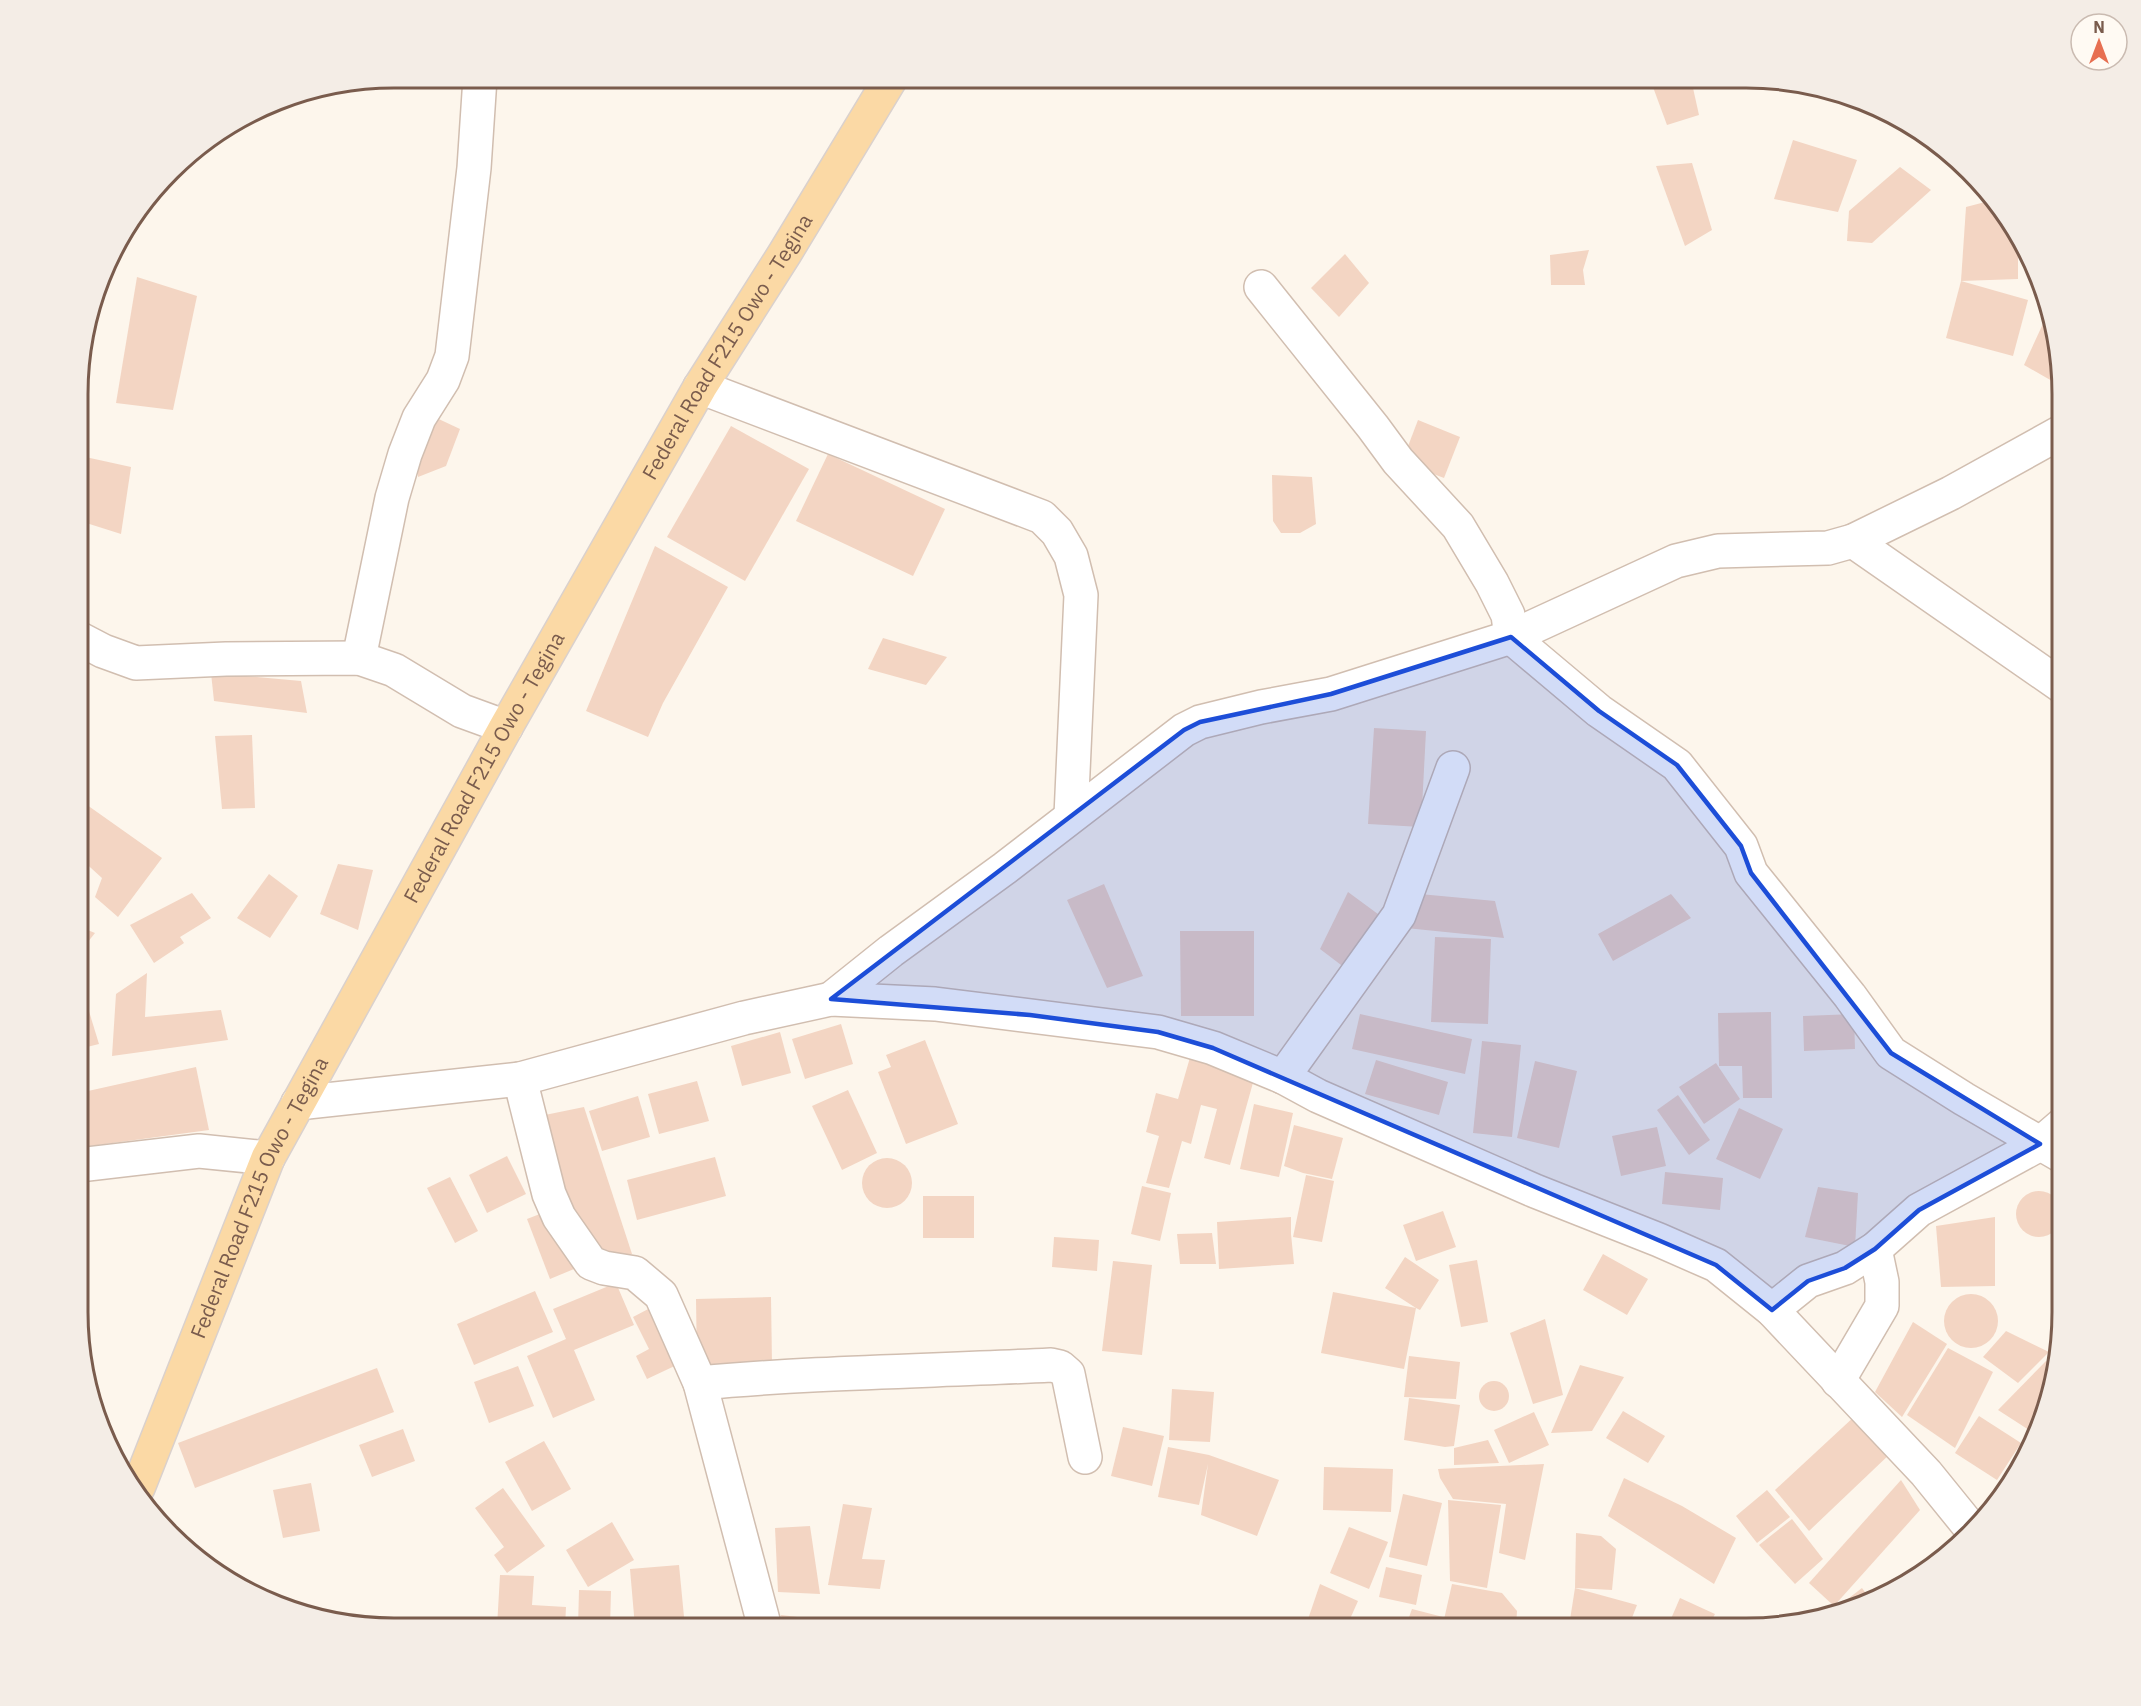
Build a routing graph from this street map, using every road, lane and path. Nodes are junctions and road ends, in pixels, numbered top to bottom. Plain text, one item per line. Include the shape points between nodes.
1 (479, 88) edge
2 (885, 88) edge
3 (1261, 287) dead end
4 (700, 387) junction
5 (2052, 437) edge
6 (1853, 541) junction
7 (1511, 637) junction
8 (88, 643) edge
9 (359, 658) junction
10 (2052, 679) edge
11 (506, 727) junction
12 (1453, 768) dead end
13 (1071, 816) junction
14 (831, 999) junction
15 (1283, 1077) junction
16 (520, 1079) junction
17 (298, 1103) junction
18 (2052, 1139) edge
19 (2052, 1143) edge
20 (268, 1158) junction
21 (88, 1165) edge
22 (1875, 1249) junction
23 (1772, 1310) junction
24 (1838, 1381) junction
25 (700, 1383) junction
26 (1085, 1457) dead end
27 (140, 1482) edge
28 (1967, 1524) edge
29 (762, 1618) edge

1 - 9 street via 452,356 405,454 392,498
2 - 4 main road, Federal Road F215 Owo - Tegina
3 - 7 street via 1398,461 1458,526 1508,615
4 - 11 main road, Federal Road F215 Owo - Tegina
4 - 13 street via 1042,517 1057,532 1071,556 1081,594
5 - 6 street
6 - 7 street via 1828,548 1718,551 1676,561
6 - 10 street
7 - 13 street via 1331,694 1200,722 1184,729
7 - 18 street via 1599,711 1677,765 1742,846 1750,873 1892,1053
8 - 9 street via 136,663
9 - 11 street via 394,670 462,711
11 - 17 main road, Federal Road F215 Owo - Tegina
12 - 15 street via 1399,915
13 - 14 street
14 - 15 street via 935,1004 1158,1032 1213,1048
14 - 16 street via 744,1018
15 - 23 street via 1340,1106 1716,1266
16 - 17 street
16 - 25 street via 549,1194 559,1217 591,1263 635,1273 661,1295
17 - 20 main road, Federal Road F215 Owo - Tegina
19 - 22 street via 1919,1210
20 - 21 street via 199,1151
20 - 27 main road, Federal Road F215 Owo - Tegina
22 - 23 street via 1845,1268 1808,1281
22 - 24 street via 1882,1306
23 - 24 street
24 - 28 street via 1926,1473
25 - 26 street via 1052,1365 1068,1374
25 - 29 street

